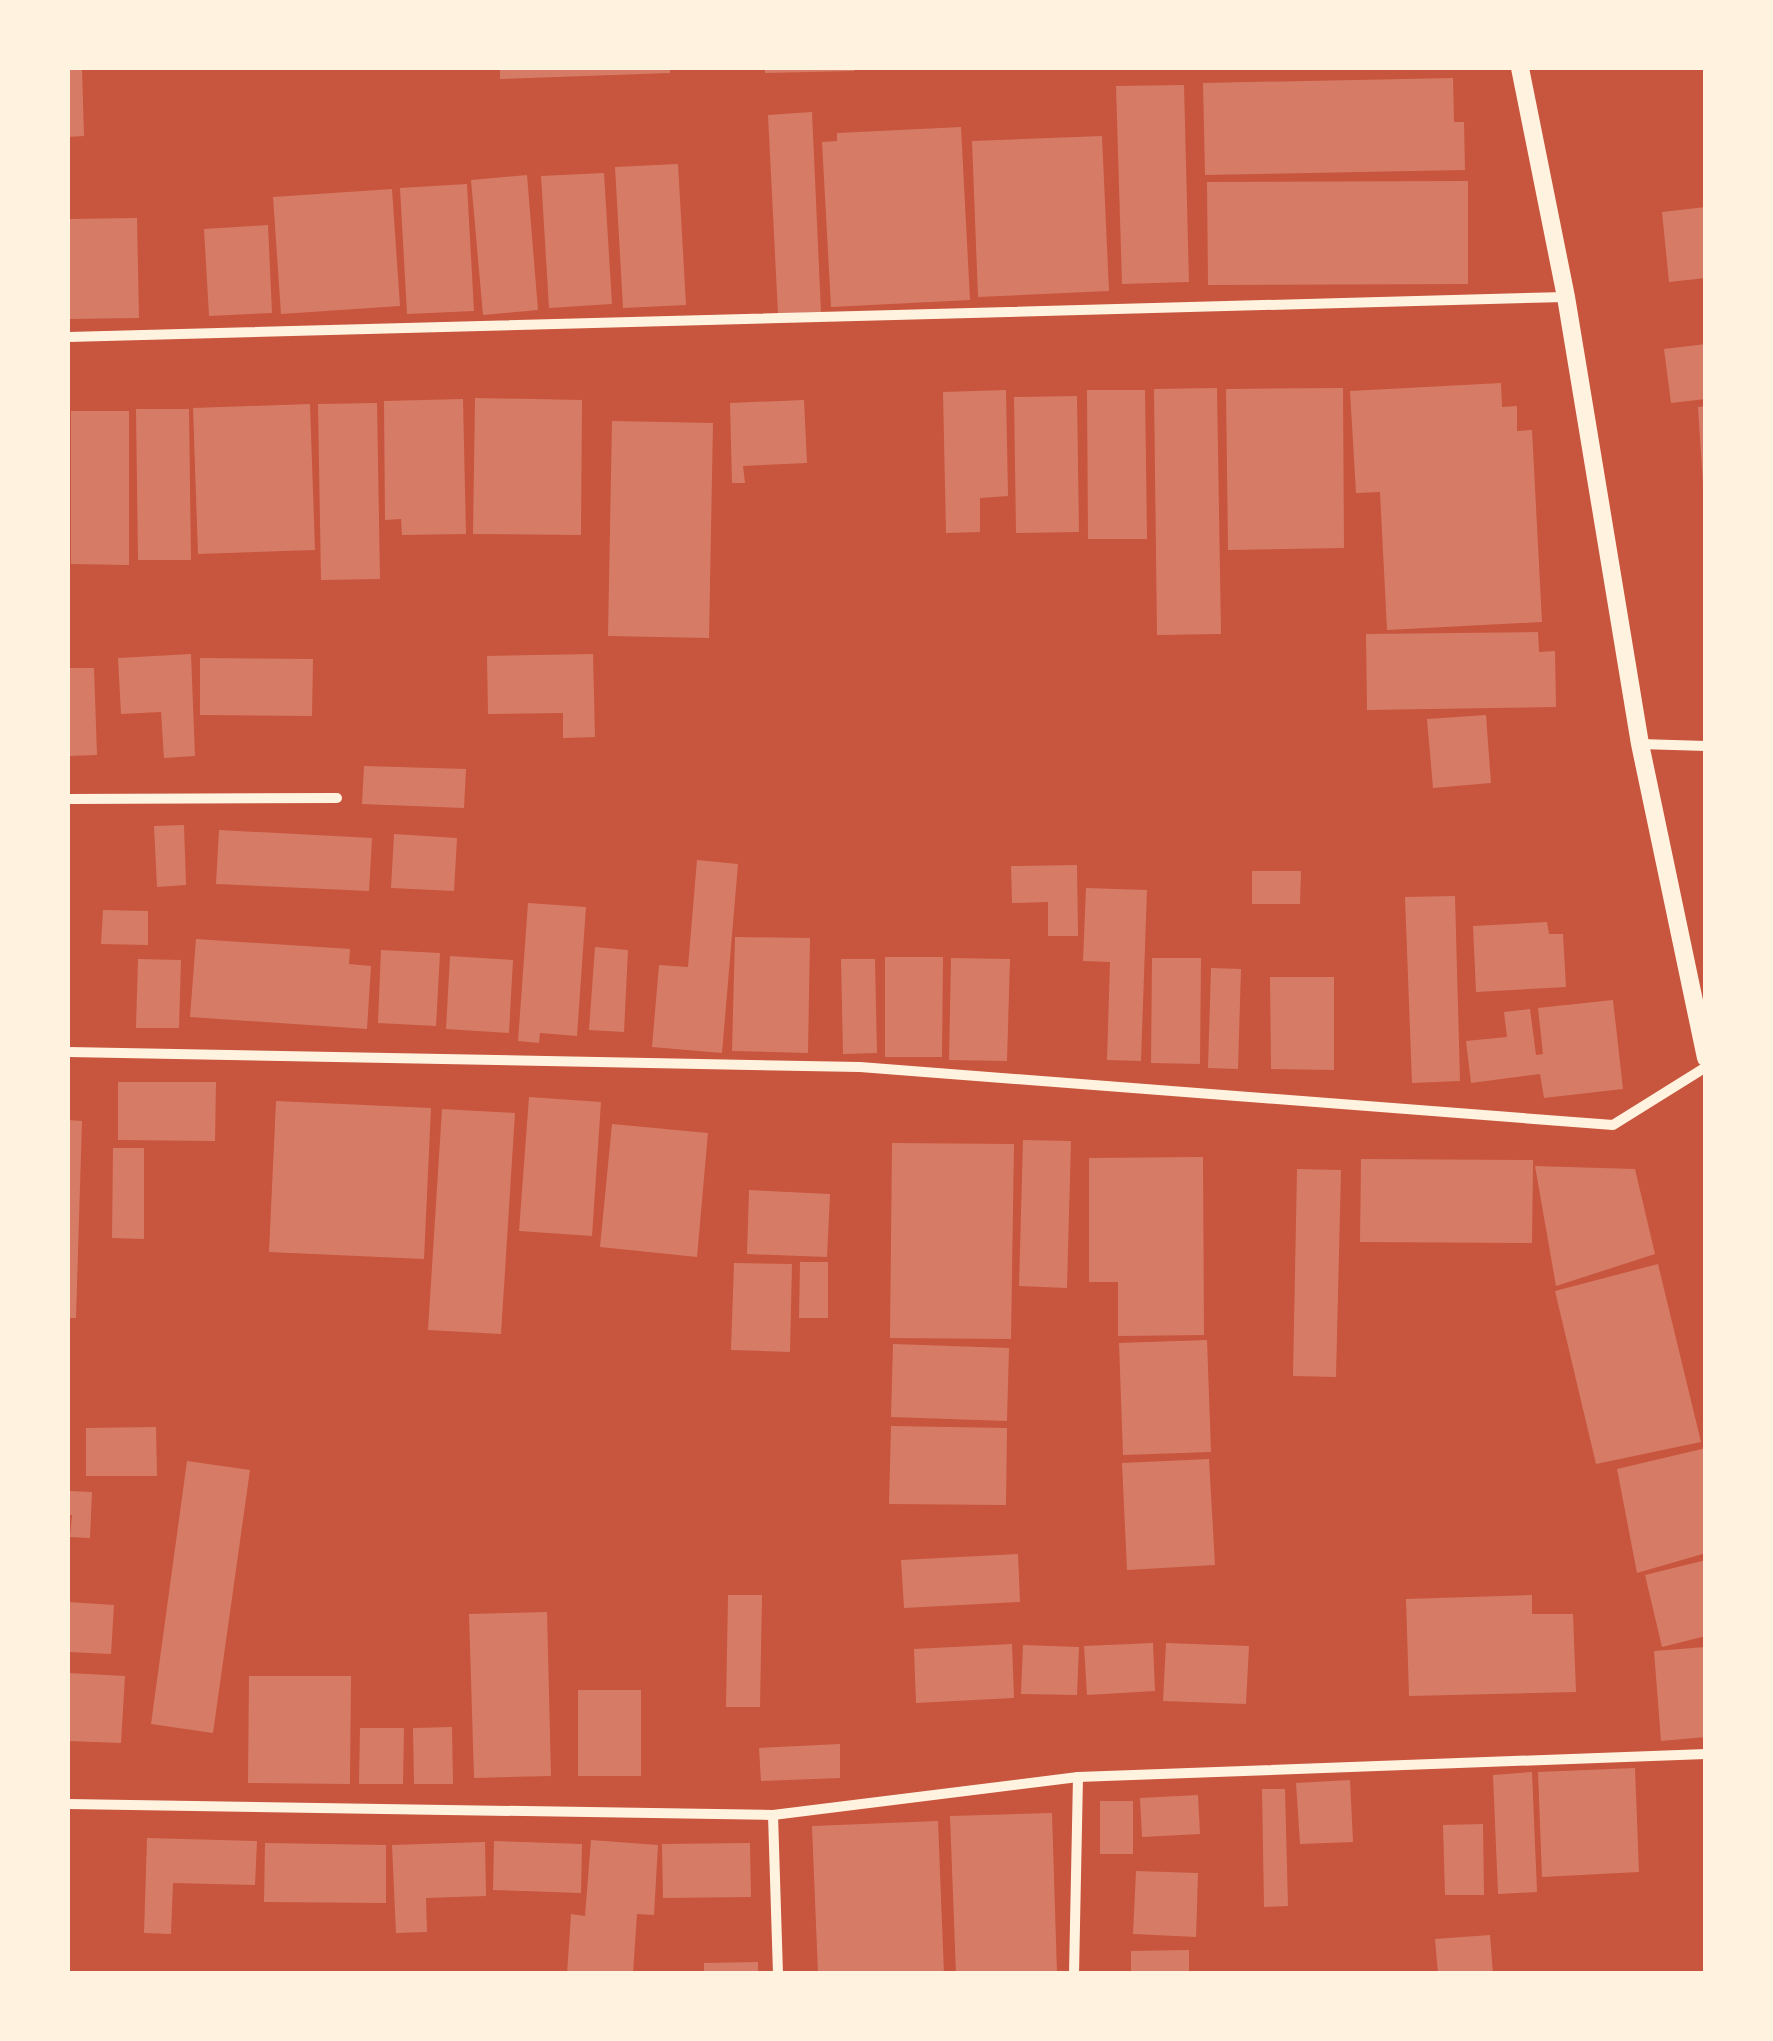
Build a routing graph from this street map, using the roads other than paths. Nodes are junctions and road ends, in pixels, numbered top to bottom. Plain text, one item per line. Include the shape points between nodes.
1 (1520, 68) edge
2 (1566, 297) junction
3 (68, 337) edge
4 (1640, 744) junction
5 (1706, 746) edge
6 (336, 798) dead end
7 (68, 800) edge
8 (68, 1052) edge
9 (1706, 1058) edge
10 (1706, 1067) edge
11 (1706, 1754) edge
12 (1078, 1777) junction
13 (68, 1804) edge
14 (773, 1815) junction
15 (778, 1974) edge
16 (1074, 1974) edge

1 - 2 street
2 - 3 street
2 - 4 street
4 - 5 street
4 - 9 street
6 - 7 street
8 - 10 street via 860,1067 1613,1126
11 - 12 street
12 - 14 street
12 - 16 street
13 - 14 street
14 - 15 street

